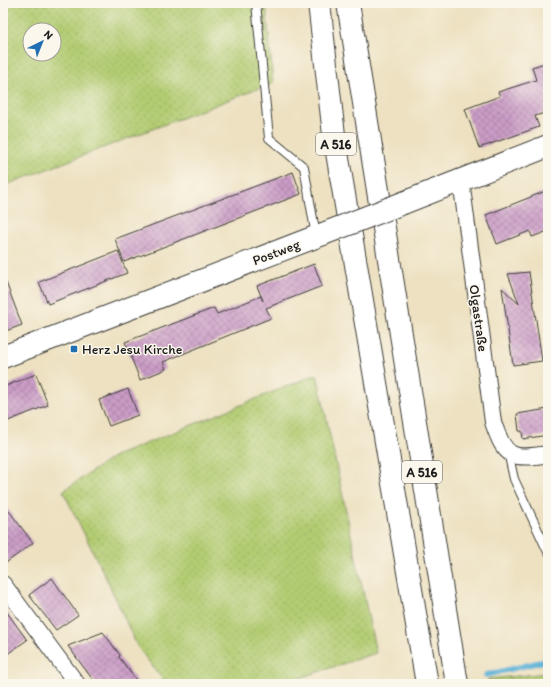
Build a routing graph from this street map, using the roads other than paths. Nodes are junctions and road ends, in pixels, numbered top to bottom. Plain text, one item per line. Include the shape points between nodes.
1 (256, 3) edge
2 (319, 3) edge
3 (348, 3) edge
4 (548, 146) edge
5 (461, 180) junction
6 (320, 235) junction
7 (3, 357) edge
8 (508, 452) junction
9 (548, 454) edge
10 (548, 552) edge
11 (3, 584) edge
12 (77, 684) edge
13 (427, 684) edge
14 (457, 684) edge

1 - 6 lane via 269,138 304,167
2 - 13 main road, A 516 via 334,135
3 - 14 main road, A 516
4 - 5 main road, Postweg
5 - 6 main road, Postweg, bridge
5 - 8 street, Olgastraße via 494,422 501,444
6 - 7 main road, Postweg
8 - 9 street via 525,458
8 - 10 lane via 514,479
11 - 12 street

